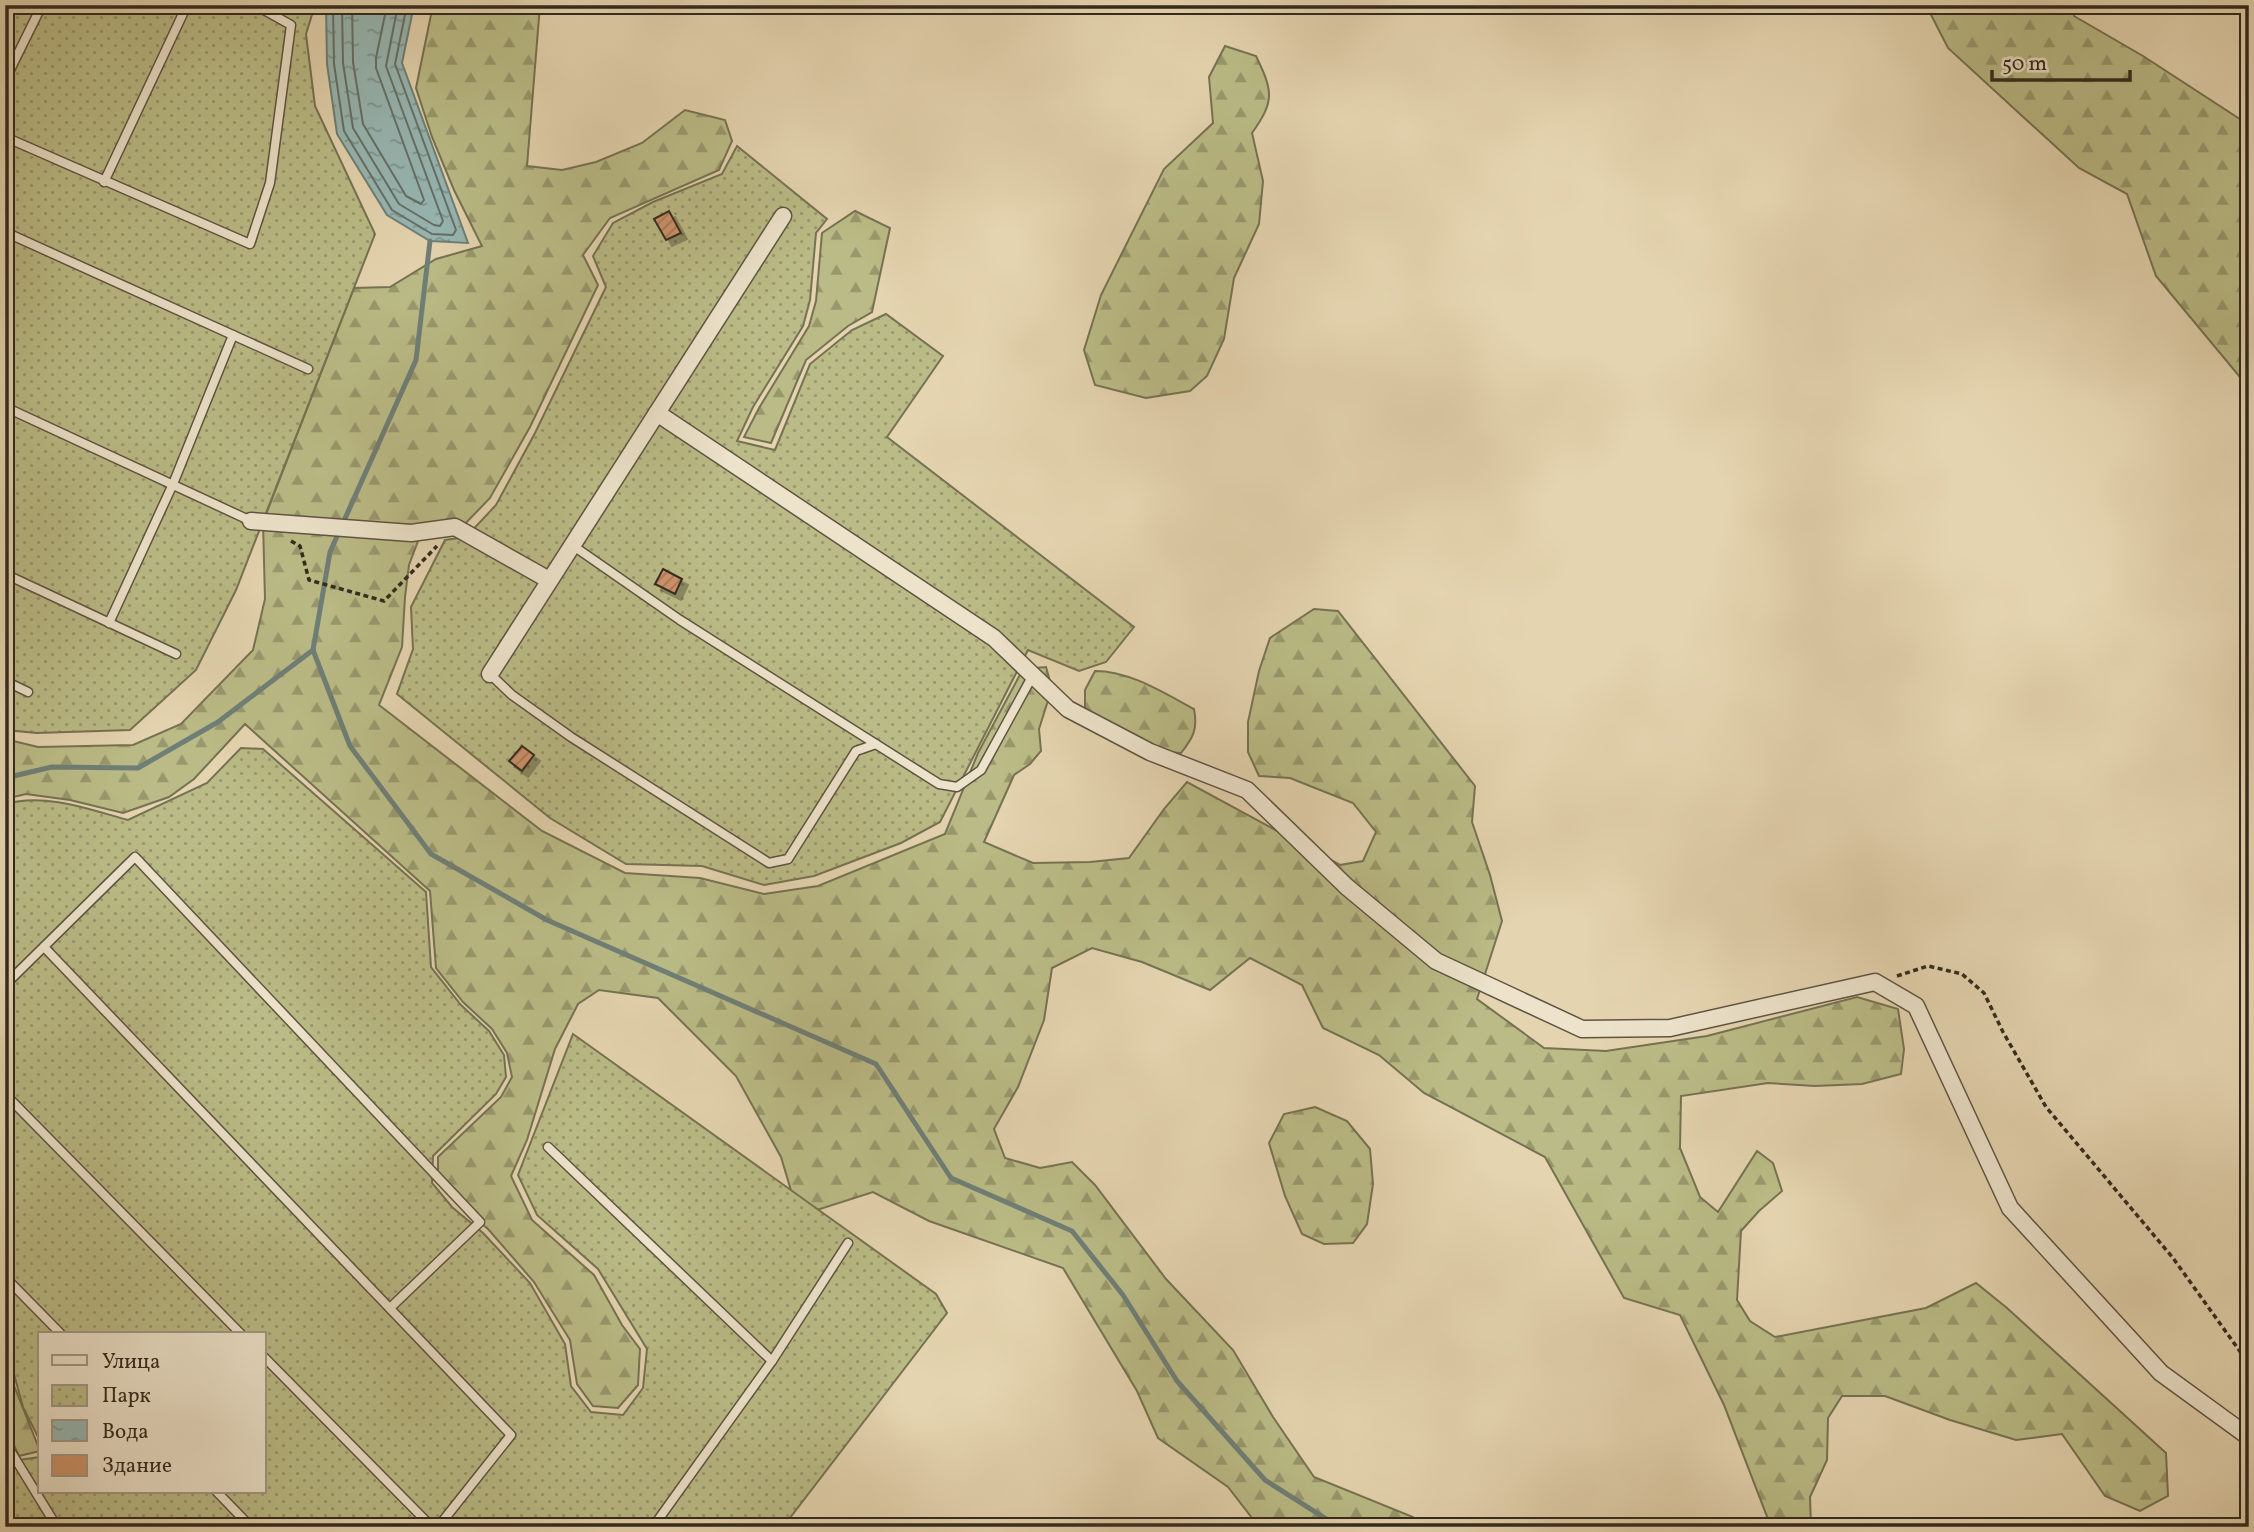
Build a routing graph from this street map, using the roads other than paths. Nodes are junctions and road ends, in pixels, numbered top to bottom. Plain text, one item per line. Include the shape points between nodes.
1 (42, 5) edge
2 (187, 5) edge
3 (256, 5) edge
4 (5, 80) edge
5 (5, 137) edge
6 (104, 182) junction
7 (783, 216) dead end
8 (5, 232) edge
9 (233, 335) junction
10 (308, 369) dead end
11 (5, 407) edge
12 (657, 413) junction
13 (173, 484) junction
14 (251, 521) joint
15 (572, 545) junction
16 (5, 574) edge
17 (549, 580) junction
18 (109, 623) junction
19 (176, 654) dead end
20 (490, 674) joint
21 (1033, 675) junction
22 (5, 681) edge
23 (28, 692) dead end
24 (876, 744) junction
25 (44, 947) junction
26 (5, 985) edge
27 (5, 1094) edge
28 (548, 1147) dead end
29 (848, 1243) dead end
30 (5, 1278) edge
31 (390, 1308) junction
32 (59, 1332) edge
33 (239, 1332) edge
34 (266, 1359) edge
35 (772, 1361) junction
36 (2249, 1437) edge
37 (5, 1441) edge
38 (218, 1494) edge
39 (57, 1527) edge
40 (251, 1527) edge
41 (432, 1527) edge
42 (438, 1527) edge
43 (653, 1527) edge

1 - 4 lane
2 - 6 lane
3 - 6 lane via 291,25 270,183 250,244
5 - 6 lane
7 - 12 street
8 - 9 lane
9 - 10 lane
9 - 13 lane
11 - 13 lane
12 - 15 street
12 - 21 street via 994,638
13 - 14 lane
13 - 18 lane
14 - 17 street via 411,533 455,527
15 - 17 street
15 - 24 lane via 680,620
16 - 18 lane
17 - 20 street
18 - 19 lane
20 - 24 lane via 571,737 769,863 788,859 856,751
21 - 24 lane via 981,770 957,788 939,784
21 - 36 street via 1068,709 1150,752 1247,790 1347,887 1436,961 1582,1028 1670,1028 1875,982 1916,1006 2010,1208 2161,1373
22 - 23 lane
25 - 26 lane
25 - 31 lane
25 - 31 lane via 135,857 480,1222
27 - 33 lane
28 - 35 lane
29 - 35 lane
30 - 32 lane
31 - 42 lane via 511,1435
34 - 41 lane
35 - 43 lane
37 - 39 lane
38 - 40 lane

